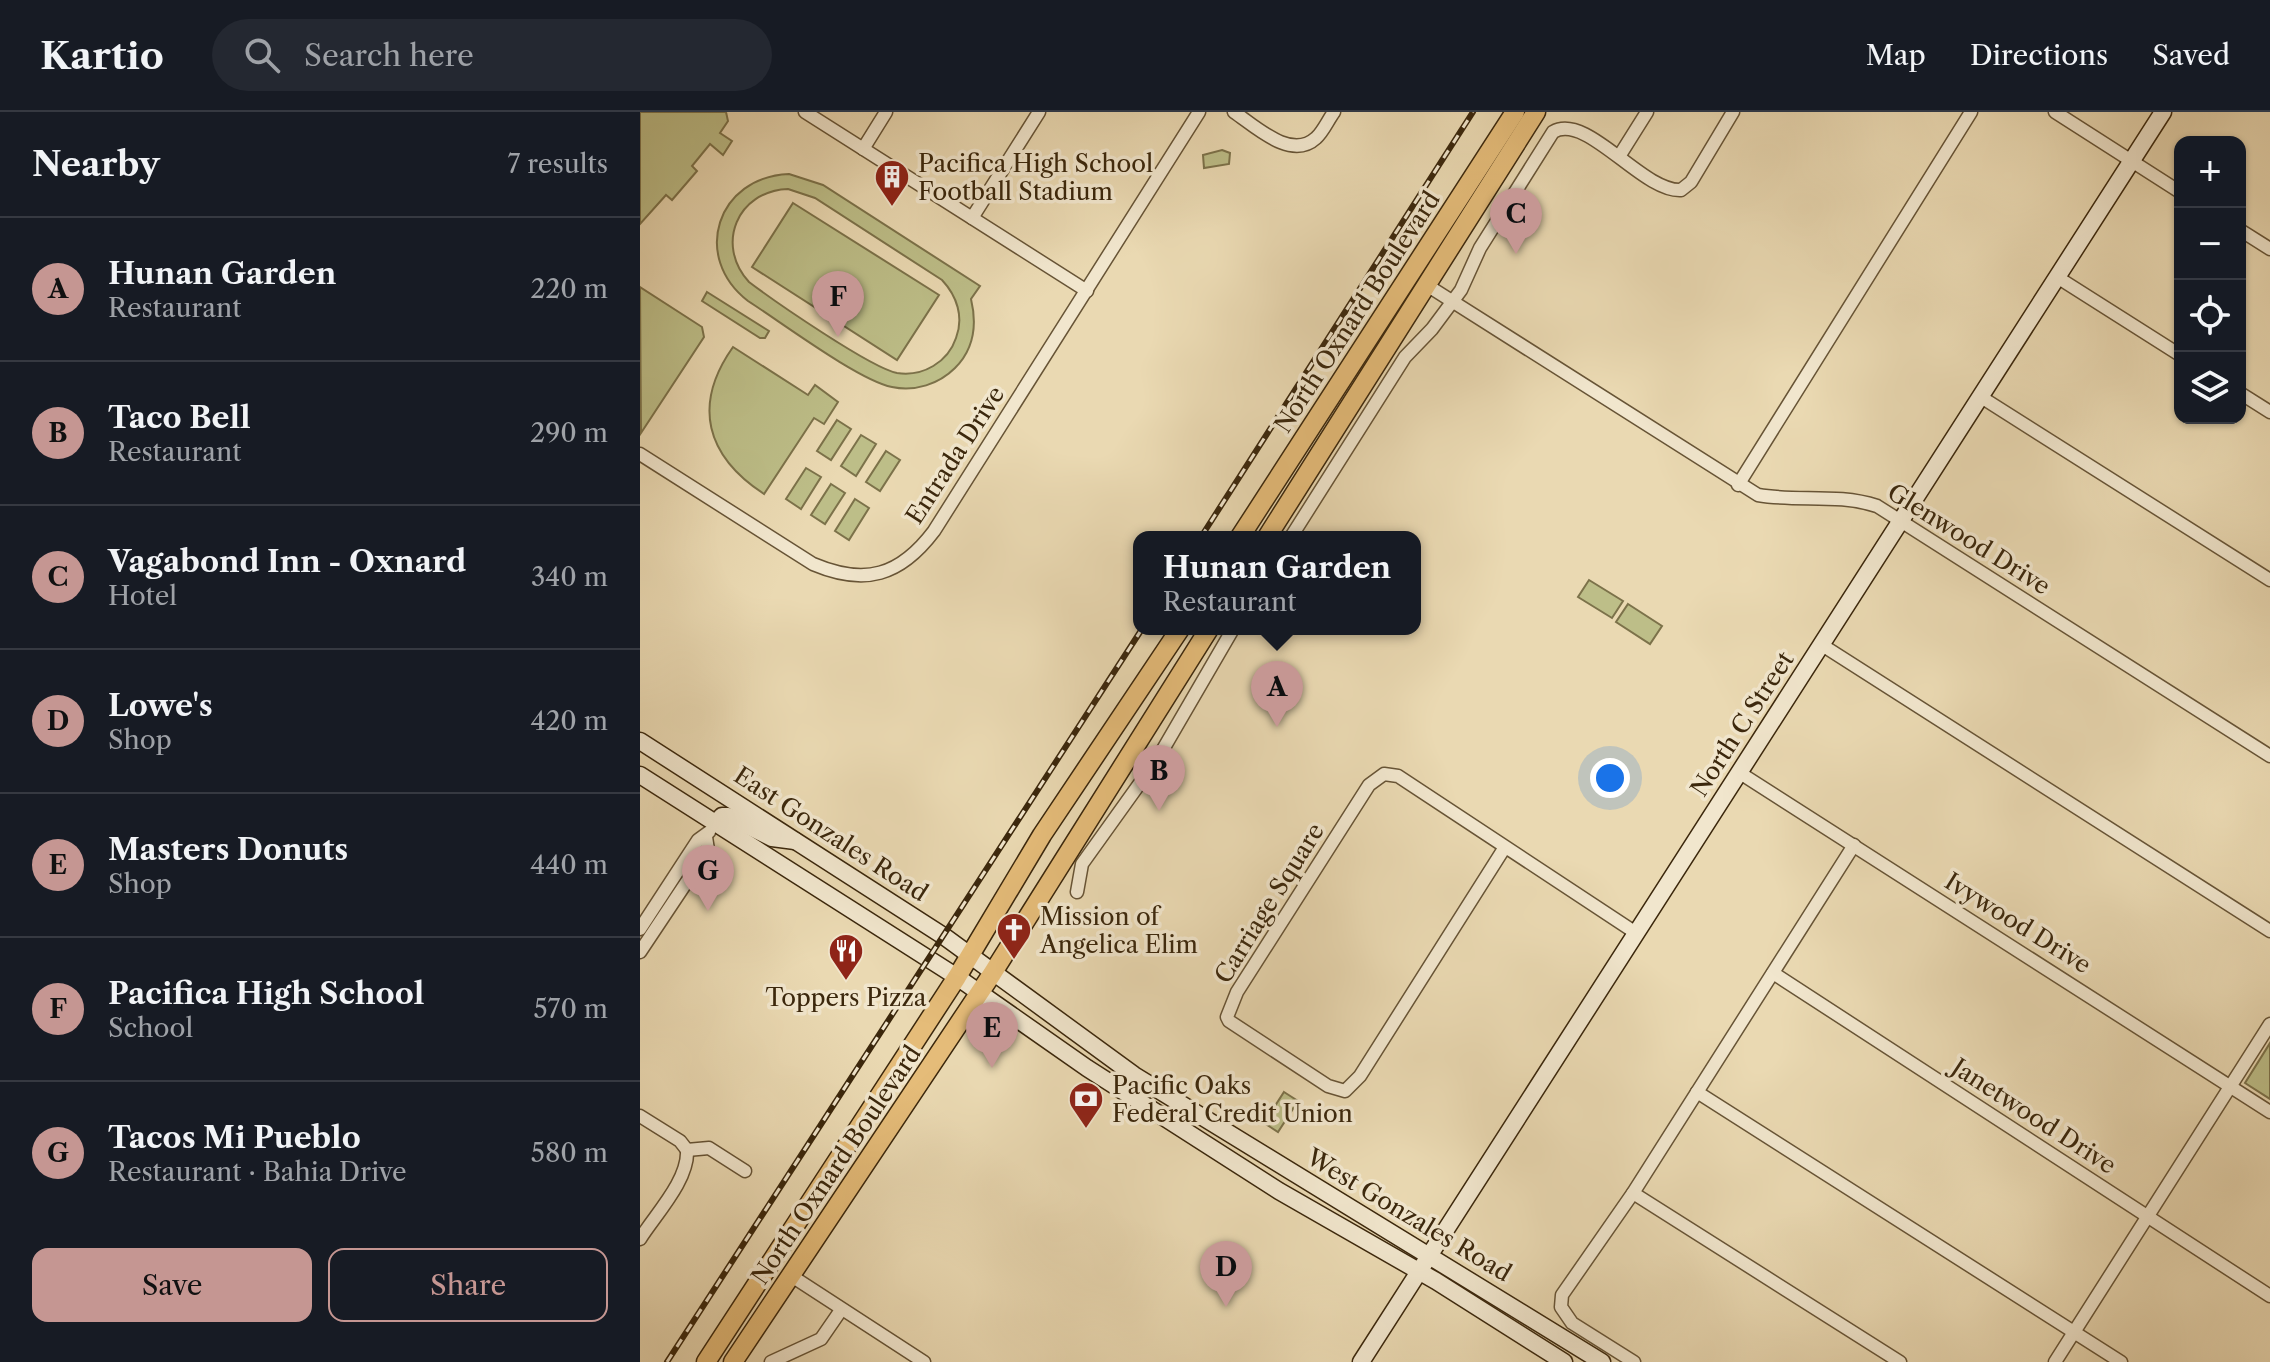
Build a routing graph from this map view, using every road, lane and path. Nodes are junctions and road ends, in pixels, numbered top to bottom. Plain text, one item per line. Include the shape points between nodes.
1 (805, 112) edge
2 (886, 112) edge
3 (1039, 112) edge
4 (1199, 112) edge
5 (1234, 112) edge
6 (1334, 112) edge
7 (1515, 112) edge
8 (1536, 112) edge
9 (1647, 112) edge
10 (1733, 112) edge
11 (1971, 112) edge
12 (2055, 112) edge
13 (2163, 112) edge
14 (863, 149) junction
15 (1620, 155) junction
16 (2132, 162) junction
17 (2174, 188) edge
18 (972, 218) junction
19 (2246, 234) edge
20 (1427, 245) junction
21 (2270, 249) edge
22 (2057, 277) junction
23 (1425, 284) junction
24 (1087, 291) junction
25 (1452, 300) junction
26 (1374, 329) junction
27 (2175, 352) edge
28 (1981, 397) junction
29 (2246, 397) edge
30 (2270, 412) edge
31 (640, 454) edge
32 (1738, 485) junction
33 (1902, 522) junction
34 (1244, 531) edge
35 (1271, 531) edge
36 (1295, 531) edge
37 (2270, 580) edge
38 (1176, 635) edge
39 (1205, 635) edge
40 (1230, 635) edge
41 (1822, 645) junction
42 (1136, 697) junction
43 (1146, 726) junction
44 (640, 741) edge
45 (2270, 756) edge
46 (1740, 773) junction
47 (640, 775) edge
48 (710, 830) junction
49 (801, 842) junction
50 (1854, 845) junction
51 (1505, 847) junction
52 (1077, 892) dead end
53 (2270, 931) edge
54 (1636, 933) junction
55 (644, 934) edge
56 (640, 952) edge
57 (970, 956) junction
58 (1773, 973) junction
59 (992, 974) junction
60 (957, 977) junction
61 (980, 992) junction
62 (2270, 1024) edge
63 (2230, 1087) junction
64 (1697, 1092) junction
65 (2270, 1112) edge
66 (640, 1116) edge
67 (1236, 1138) junction
68 (687, 1150) junction
69 (1226, 1156) junction
70 (745, 1171) dead end
71 (1633, 1193) junction
72 (2149, 1217) junction
73 (794, 1226) junction
74 (640, 1239) edge
75 (1429, 1255) junction
76 (1418, 1271) junction
77 (790, 1275) junction
78 (2270, 1296) edge
79 (742, 1306) junction
80 (841, 1310) junction
81 (2074, 1333) junction
82 (706, 1362) edge
83 (733, 1362) edge
84 (771, 1362) edge
85 (924, 1362) edge
86 (1361, 1362) edge
87 (1564, 1362) edge
88 (1602, 1362) edge
89 (1634, 1362) edge
90 (1900, 1362) edge
91 (2055, 1362) edge
92 (2121, 1362) edge

1 - 14 street
2 - 14 street
3 - 18 street
4 - 24 street, Entrada Drive
5 - 6 street via 1288,146 1302,147 1317,138
7 - 20 main road, North Oxnard Boulevard
8 - 23 main road, North Oxnard Boulevard
9 - 15 street
10 - 15 street via 1687,187 1669,189
11 - 32 street
12 - 16 street
13 - 16 main road, North C Street
14 - 18 street
15 - 25 street via 1590,130 1570,123 1553,132
16 - 17 street
16 - 22 main road, North C Street
18 - 24 street
19 - 21 street
20 - 23 main road
20 - 26 main road, North Oxnard Boulevard
22 - 27 street
22 - 28 main road, North C Street
23 - 25 street, Glenwood Drive
23 - 26 main road via 1407,296 1389,325
23 - 35 main road, North Oxnard Boulevard
24 - 31 street, Entrada Drive via 934,531 908,559 884,571 855,577 813,564
25 - 32 street, Glenwood Drive
25 - 36 street via 1405,357
26 - 34 main road, North Oxnard Boulevard
28 - 33 main road, North C Street
28 - 37 street
29 - 30 street
32 - 33 street, Glenwood Drive via 1777,499 1853,498
33 - 41 main road, North C Street
33 - 45 street, Glenwood Drive
38 - 42 main road, North Oxnard Boulevard
39 - 43 main road, North Oxnard Boulevard
40 - 52 street via 1158,758 1082,864
41 - 46 main road, North C Street
41 - 53 street
42 - 43 main road
42 - 57 main road, North Oxnard Boulevard via 1042,835
43 - 59 main road, North Oxnard Boulevard
44 - 49 main road, East Gonzales Road
46 - 50 street, Ivywood Drive
46 - 54 main road, North C Street
47 - 48 main road
48 - 49 main road via 728,816 772,838
48 - 55 street via 675,876
48 - 55 street via 708,850
48 - 60 main road
49 - 57 main road, East Gonzales Road
50 - 58 street
50 - 63 street, Ivywood Drive
51 - 51 street, Carriage Square via 1398,776 1376,778 1237,992 1229,1021 1328,1086 1345,1091 1360,1076
51 - 54 street, Carriage Square
54 - 75 main road, North C Street
55 - 56 street
57 - 59 main road, East Gonzales Road
57 - 60 main road, North Oxnard Boulevard
58 - 64 street
58 - 72 street, Janetwood Drive
59 - 61 main road, North Oxnard Boulevard
59 - 67 main road, West Gonzales Road via 1134,1075
60 - 61 main road
60 - 73 main road, North Oxnard Boulevard
61 - 69 main road, West Gonzales Road
61 - 77 main road, North Oxnard Boulevard
62 - 63 street
63 - 65 street, Ivywood Drive
63 - 72 street
64 - 71 street
64 - 81 street
66 - 68 street
67 - 69 main road
67 - 75 main road, West Gonzales Road
68 - 70 street via 709,1148
68 - 74 street via 686,1164
69 - 76 main road, West Gonzales Road
71 - 89 street via 1569,1284 1561,1307 1572,1323
71 - 90 street
72 - 78 street, Janetwood Drive
72 - 81 street
73 - 77 main road via 797,1247 786,1267
73 - 79 main road, North Oxnard Boulevard
75 - 76 main road, North C Street
75 - 88 main road, West Gonzales Road
76 - 86 main road, North C Street
76 - 87 main road, West Gonzales Road
77 - 79 main road via 757,1305
77 - 80 street
77 - 83 main road, North Oxnard Boulevard
79 - 82 main road, North Oxnard Boulevard
80 - 84 street via 821,1339
80 - 85 street
81 - 91 street
81 - 92 street

